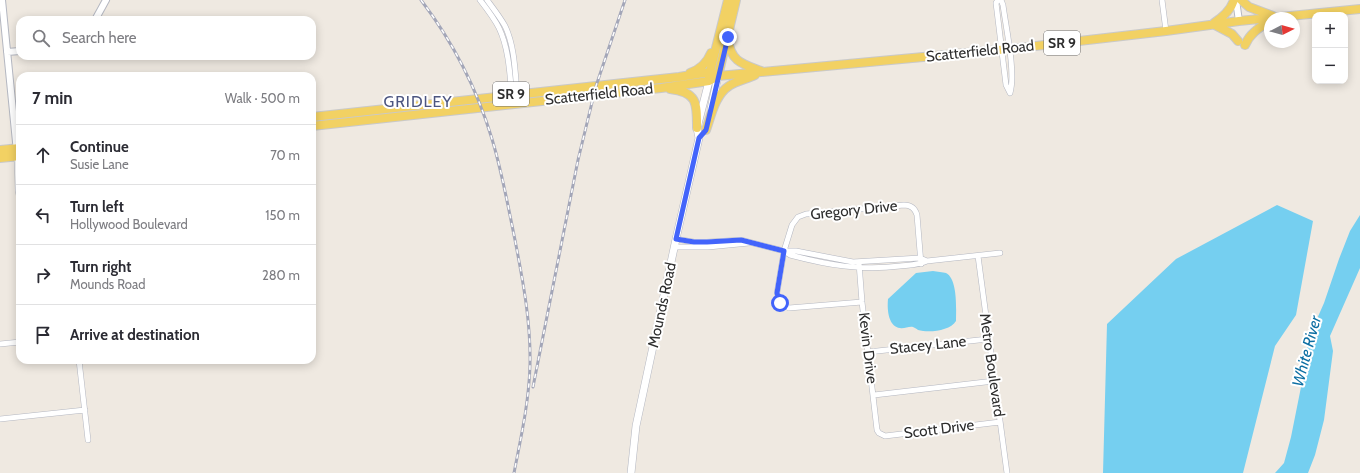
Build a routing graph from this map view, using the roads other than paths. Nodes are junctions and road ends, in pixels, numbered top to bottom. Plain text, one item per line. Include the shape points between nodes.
1 (2, 0) edge
2 (106, 0) edge
3 (480, 0) edge
4 (487, 0) edge
5 (728, 0) edge
6 (736, 0) edge
7 (998, 0) edge
8 (1001, 0) edge
9 (1162, 0) edge
10 (1235, 0) edge
11 (1241, 0) edge
12 (1360, 9) edge
13 (1264, 14) edge
14 (97, 16) edge
15 (1300, 16) edge
16 (1264, 20) edge
17 (1239, 21) junction
18 (1212, 25) junction
19 (1264, 25) edge
20 (1166, 31) junction
21 (719, 36) junction
22 (728, 37) junction
23 (1005, 49) junction
24 (16, 51) edge
25 (7, 52) junction
26 (764, 72) junction
27 (714, 74) junction
28 (679, 77) junction
29 (709, 81) junction
30 (661, 88) junction
31 (514, 94) junction
32 (515, 103) junction
33 (316, 117) edge
34 (316, 126) edge
35 (702, 129) junction
36 (16, 134) edge
37 (0, 150) edge
38 (16, 152) edge
39 (16, 153) edge
40 (0, 158) edge
41 (676, 239) junction
42 (752, 243) junction
43 (674, 247) junction
44 (784, 251) junction
45 (1000, 253) dead end
46 (978, 256) junction
47 (920, 258) junction
48 (927, 261) junction
49 (921, 264) junction
50 (859, 265) junction
51 (862, 302) junction
52 (988, 338) junction
53 (16, 342) edge
54 (0, 344) edge
55 (868, 352) junction
56 (79, 364) edge
57 (994, 381) junction
58 (874, 395) junction
59 (85, 410) junction
60 (0, 419) edge
61 (1000, 422) junction
62 (879, 433) joint
63 (88, 440) dead end
64 (631, 473) edge
65 (1007, 473) edge

1 - 25 street
2 - 14 street
3 - 31 street via 504,40
4 - 31 street via 509,37
5 - 21 main road, Mounds Road
6 - 22 main road, Mounds Road
7 - 23 street via 996,3
8 - 23 street via 1004,5
9 - 20 street
10 - 17 street
10 - 18 main road via 1222,18
11 - 13 main road
12 - 15 main road, Scatterfield Road / SR 9
16 - 17 main road, Scatterfield Road / SR 9
17 - 18 main road, Scatterfield Road / SR 9
18 - 19 main road via 1226,30 1242,43
18 - 20 main road, Scatterfield Road / SR 9
20 - 23 main road, Scatterfield Road / SR 9
21 - 27 main road, Mounds Road
21 - 28 main road via 705,64
22 - 26 main road via 730,50 739,61
22 - 27 main road, Mounds Road
23 - 23 street via 1006,85 1010,93 1012,85
23 - 26 main road, Scatterfield Road / SR 9
24 - 25 street
25 - 36 street
26 - 27 main road, Scatterfield Road / SR 9
26 - 35 main road via 724,90
27 - 28 main road, Scatterfield Road / SR 9
27 - 29 main road, Scatterfield Road / SR 9
27 - 35 main road, Mounds Road
28 - 31 main road, Scatterfield Road / SR 9
29 - 30 main road, Scatterfield Road / SR 9
29 - 35 main road, Mounds Road
30 - 32 main road, Scatterfield Road / SR 9
30 - 35 main road via 683,91 692,97
31 - 32 street
31 - 33 main road, Scatterfield Road / SR 9
32 - 34 main road, Scatterfield Road / SR 9
35 - 41 main road, Mounds Road
37 - 38 main road
39 - 40 main road
41 - 42 street via 694,242 741,240
41 - 43 main road, Mounds Road
42 - 43 street
42 - 44 street
43 - 64 main road, Mounds Road via 636,426
44 - 47 street, Gregory Drive via 792,224 802,215 907,205 917,214
44 - 50 street via 790,255 824,263
44 - 51 street, Gregory Drive via 777,293 783,306 789,308
45 - 46 street
46 - 48 street
46 - 52 street, Metro Boulevard
47 - 48 street
47 - 49 street, Gregory Drive
47 - 50 street
48 - 49 street
49 - 50 street via 881,268
50 - 51 street, Kevin Drive
51 - 55 street, Kevin Drive
52 - 55 street, Stacey Lane
52 - 57 street, Metro Boulevard
53 - 54 street
55 - 58 street, Kevin Drive
56 - 59 street
57 - 58 street
57 - 61 street, Metro Boulevard
58 - 62 street, Kevin Drive
59 - 60 street
59 - 63 street
61 - 62 street, Scott Drive via 885,436
61 - 65 street, Metro Boulevard

